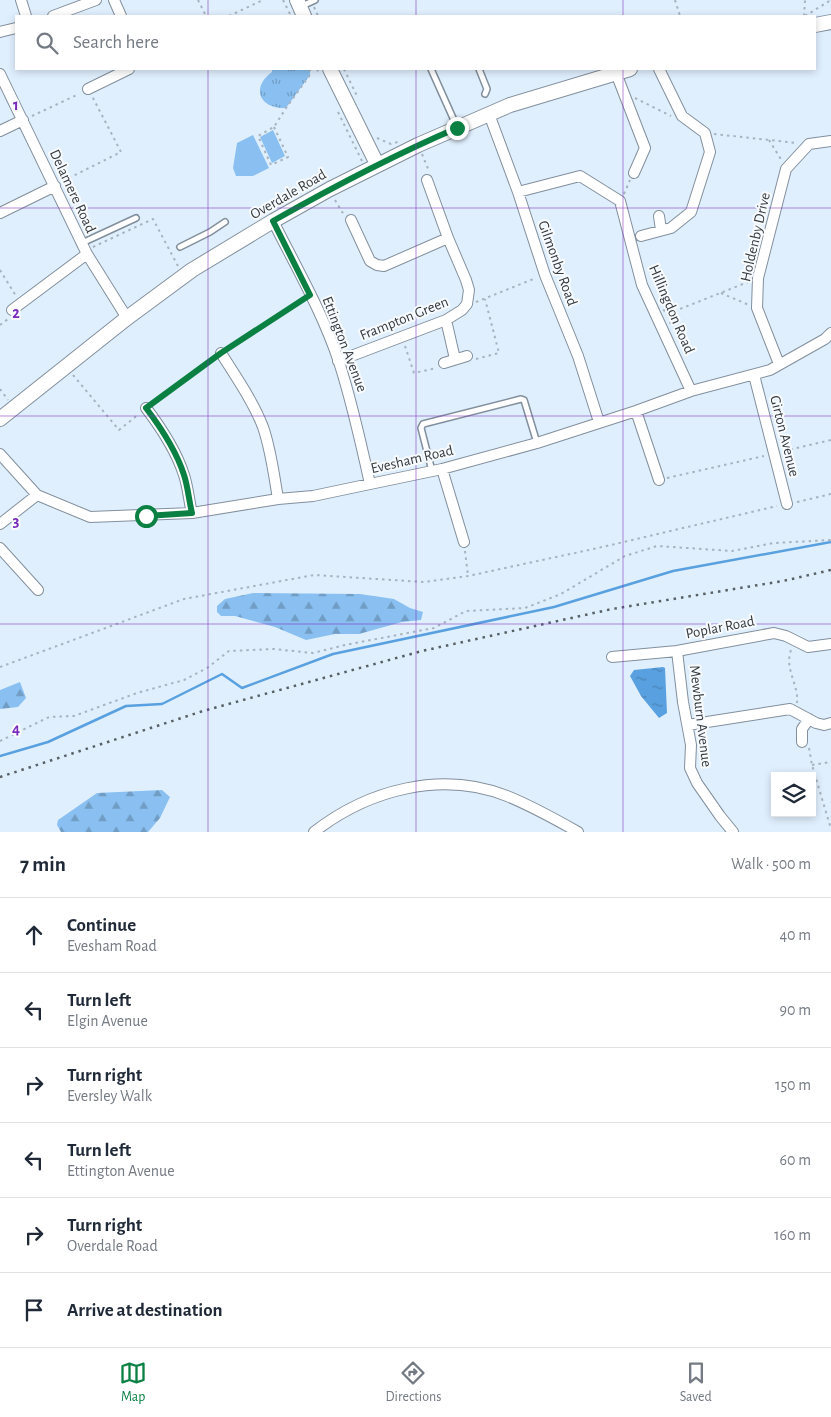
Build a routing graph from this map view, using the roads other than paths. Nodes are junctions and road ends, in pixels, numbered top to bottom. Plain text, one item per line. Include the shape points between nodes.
1 (21, 0) edge
2 (96, 0) edge
3 (114, 0) edge
4 (315, 0) edge
5 (298, 10) edge
6 (26, 15) edge
7 (56, 15) edge
8 (121, 15) edge
9 (831, 22) edge
10 (816, 26) edge
11 (15, 28) edge
12 (0, 32) edge
13 (127, 70) edge
14 (431, 70) edge
15 (479, 70) edge
16 (625, 70) edge
17 (659, 70) edge
18 (616, 72) junction
19 (326, 73) edge
20 (0, 74) edge
21 (88, 90) road end
22 (485, 94) dead end
23 (489, 114) junction
24 (23, 120) junction
25 (457, 128) junction
26 (0, 131) edge
27 (831, 141) edge
28 (372, 167) junction
29 (634, 173) road end
30 (426, 180) road end
31 (55, 186) junction
32 (518, 192) junction
33 (0, 213) edge
34 (659, 216) dead end
35 (136, 218) dead end
36 (351, 220) road end
37 (273, 221) junction
38 (225, 222) dead end
39 (661, 230) junction
40 (641, 236) dead end
41 (448, 238) junction
42 (82, 244) junction
43 (180, 247) dead end
44 (87, 254) junction
45 (16, 307) road end
46 (127, 318) junction
47 (446, 320) junction
48 (831, 333) edge
49 (221, 353) road end
50 (467, 356) dead end
51 (455, 359) junction
52 (338, 361) junction
53 (444, 363) dead end
54 (780, 364) junction
55 (754, 375) junction
56 (691, 390) junction
57 (146, 408) road end
58 (636, 411) junction
59 (0, 419) edge
60 (599, 422) junction
61 (538, 443) junction
62 (0, 454) edge
63 (437, 470) junction
64 (660, 480) road end
65 (370, 484) junction
66 (37, 495) junction
67 (278, 499) junction
68 (787, 504) road end
69 (192, 513) junction
70 (0, 524) edge
71 (464, 542) road end
72 (0, 548) edge
73 (38, 590) dead end
74 (831, 644) edge
75 (677, 650) junction
76 (612, 657) dead end
77 (809, 719) junction
78 (831, 723) edge
79 (688, 725) junction
80 (802, 741) road end
81 (314, 832) edge
82 (578, 832) edge
83 (733, 832) edge

1 - 6 street
2 - 7 street
3 - 8 street
4 - 5 lane
9 - 10 street
11 - 12 street
13 - 21 street
14 - 25 lane
15 - 22 lane via 487,88
16 - 18 street, Overdale Road
17 - 39 street via 682,116 705,134 710,152 691,212 671,228
18 - 23 street, Overdale Road
18 - 29 street via 645,148
19 - 28 street
20 - 24 street, Delamere Road
23 - 25 street, Overdale Road
23 - 32 street, Gilmonby Road
24 - 26 street
24 - 31 street, Delamere Road
25 - 28 street, Overdale Road
27 - 54 street, Holdenby Drive via 809,144 786,169 758,278 757,308
28 - 37 street, Overdale Road
30 - 41 street, Frampton Green
31 - 33 street
31 - 42 street, Delamere Road
32 - 56 street, Hillingdon Road via 580,176 620,201 642,285
32 - 60 street, Gilmonby Road
34 - 39 street
35 - 42 lane
36 - 41 street via 370,261 377,265 384,266
37 - 46 street, Overdale Road via 183,276
37 - 52 street, Ettington Avenue
38 - 43 lane
39 - 40 street
41 - 47 street, Frampton Green via 466,280 469,297 462,310
42 - 44 street, Delamere Road
44 - 45 street
44 - 46 street, Delamere Road
46 - 59 street, Overdale Road
47 - 51 street
47 - 52 street, Frampton Green
48 - 54 street, Evesham Road
49 - 67 street via 262,427 272,458
50 - 51 street
51 - 53 street
52 - 65 street, Ettington Avenue
54 - 55 street, Evesham Road
55 - 56 street, Evesham Road
55 - 68 street, Girton Avenue
56 - 58 street, Evesham Road
57 - 69 street via 176,453 185,477
58 - 60 street, Evesham Road
58 - 64 street
60 - 61 street, Evesham Road
61 - 63 street, Evesham Road
61 - 63 lane via 521,399 422,424
62 - 66 street, Evesham Road
63 - 65 street, Evesham Road
63 - 71 street
65 - 67 street, Evesham Road via 313,496
66 - 69 street, Evesham Road via 90,517
66 - 70 street
67 - 69 street, Evesham Road
72 - 73 street
74 - 75 street, Poplar Road via 808,647 780,634 767,633
75 - 76 street, Poplar Road
75 - 79 street, Mewburn Avenue
77 - 78 street via 824,725
77 - 79 street via 784,709
77 - 80 street via 802,729
79 - 83 street, Mewburn Avenue via 693,776
81 - 82 street via 368,799 413,786 442,784 488,790 506,796

